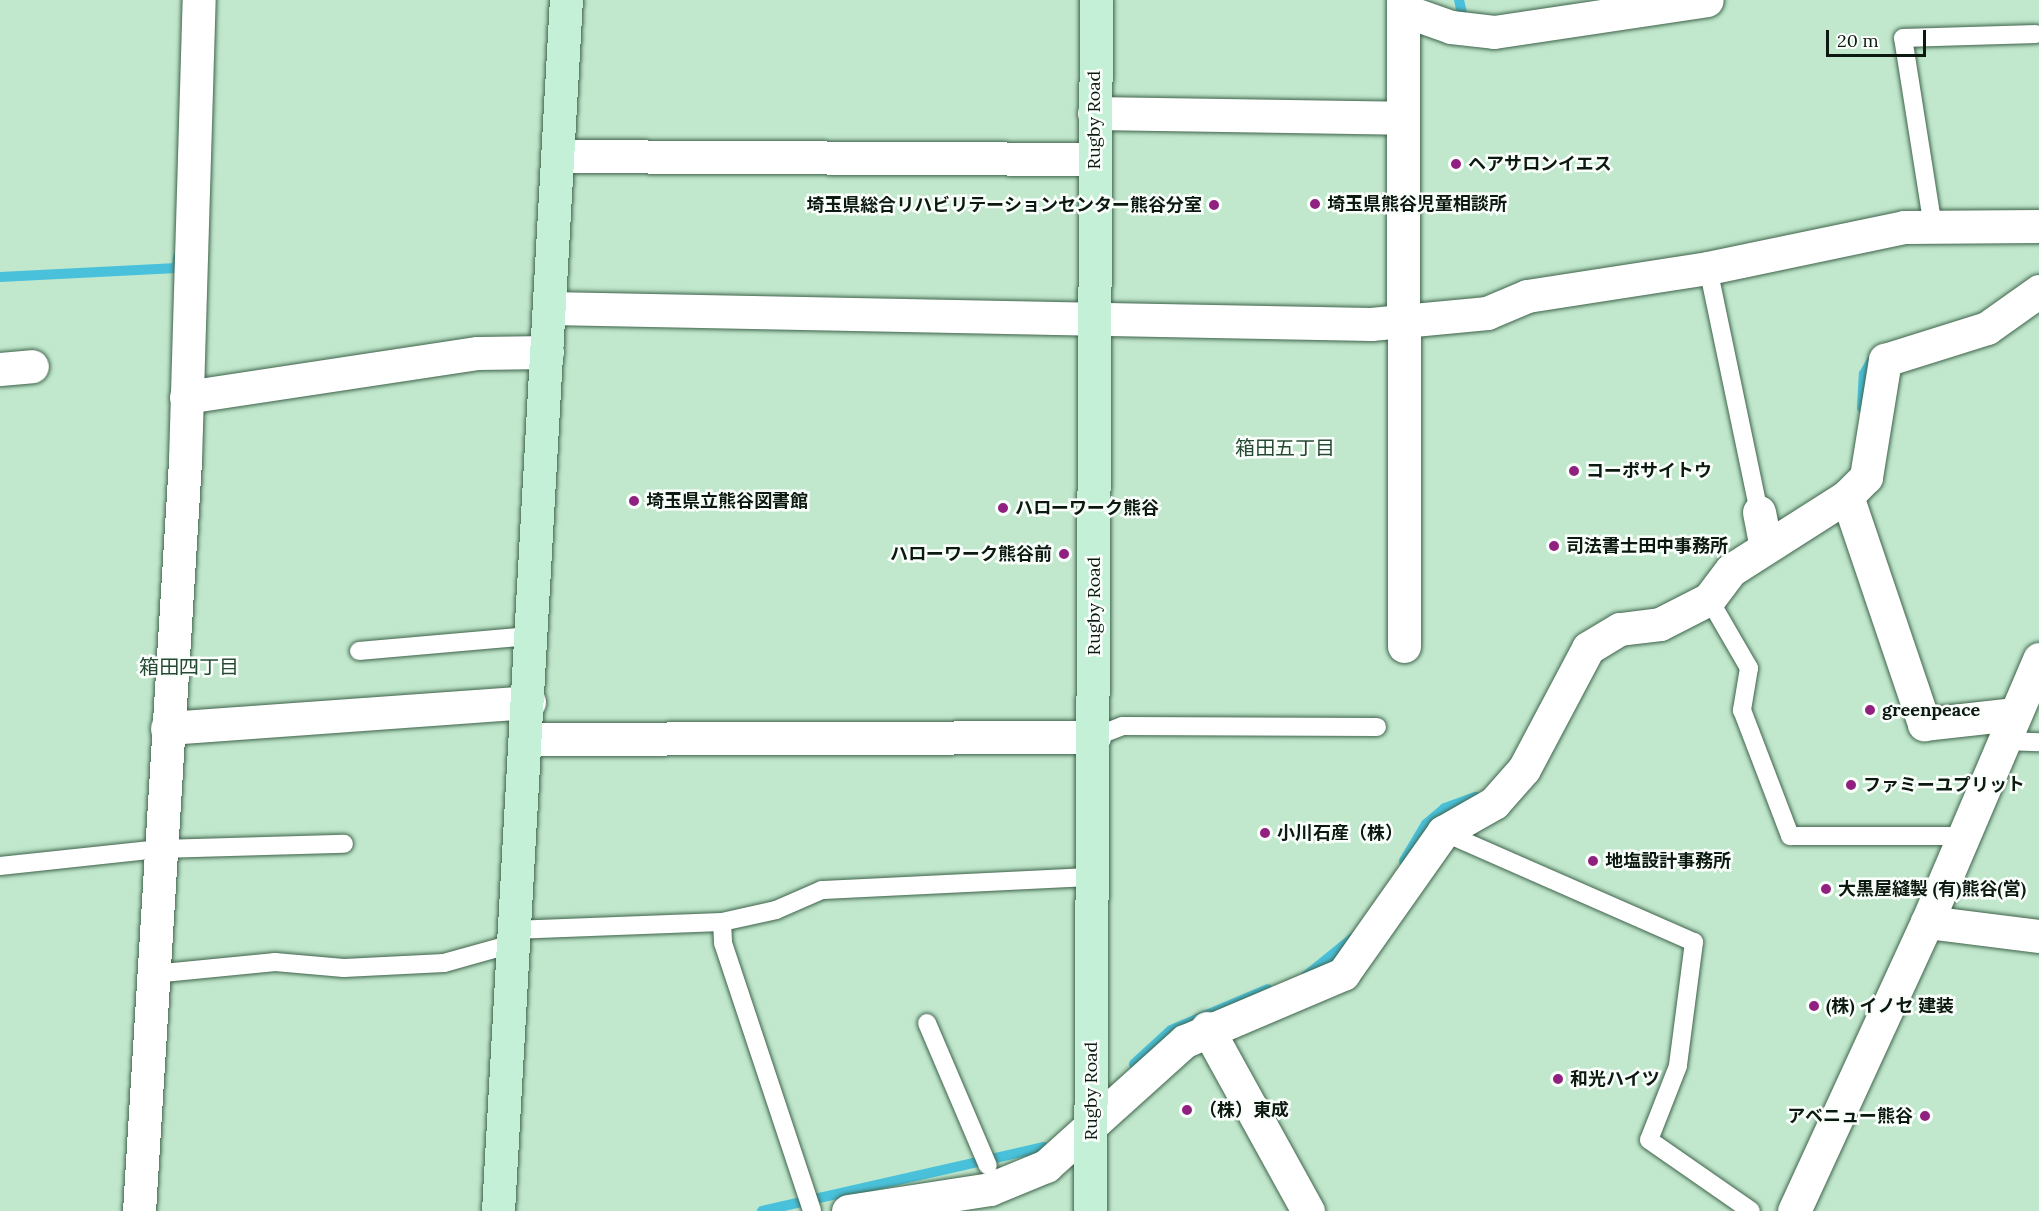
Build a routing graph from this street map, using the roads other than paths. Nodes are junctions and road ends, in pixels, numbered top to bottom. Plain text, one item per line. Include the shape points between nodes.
1 (199, 0) edge
2 (566, 0) edge
3 (1096, 0) edge
4 (1707, 0) edge
5 (1403, 5) edge
6 (2036, 34) dead end
7 (1094, 113) junction
8 (1401, 118) junction
9 (557, 156) junction
10 (1094, 159) junction
11 (2039, 226) edge
12 (1933, 227) junction
13 (1708, 268) junction
14 (2039, 291) edge
15 (549, 308) junction
16 (1095, 317) junction
17 (1400, 322) junction
18 (547, 352) junction
19 (32, 366) dead end
20 (0, 369) edge
21 (186, 397) junction
22 (1847, 496) junction
23 (1763, 532) junction
24 (1708, 598) junction
25 (532, 636) junction
26 (1404, 646) dead end
27 (359, 651) dead end
28 (2039, 659) edge
29 (529, 702) junction
30 (1377, 727) dead end
31 (167, 728) junction
32 (2009, 728) junction
33 (1094, 737) junction
34 (526, 739) junction
35 (2039, 742) edge
36 (1443, 832) junction
37 (1961, 836) junction
38 (344, 844) dead end
39 (160, 849) junction
40 (0, 866) edge
41 (1091, 877) junction
42 (722, 922) junction
43 (1927, 922) junction
44 (2039, 936) edge
45 (512, 937) junction
46 (153, 974) junction
47 (927, 1023) dead end
48 (1207, 1028) junction
49 (1091, 1128) junction
50 (985, 1165) junction
51 (139, 1211) edge
52 (498, 1211) edge
53 (812, 1211) edge
54 (848, 1211) edge
55 (1090, 1211) edge
56 (1308, 1211) edge
57 (1751, 1211) edge
58 (1794, 1211) edge

1 - 21 street
2 - 9 street
3 - 7 street, Rugby Road
4 - 5 street via 1494,32 1451,27
5 - 8 street
6 - 12 lane via 1903,38
7 - 8 street
7 - 10 street, Rugby Road
8 - 17 street
9 - 10 street
9 - 15 street
10 - 16 street, Rugby Road
11 - 12 street
12 - 13 street via 1904,227
13 - 17 street via 1527,296 1487,313
13 - 23 lane
14 - 22 street via 1988,328 1885,360 1866,477
15 - 16 street
15 - 18 street
16 - 17 street
16 - 33 street, Rugby Road
17 - 26 street
18 - 21 street via 478,353
18 - 25 street
19 - 20 street
21 - 31 street
22 - 23 street
22 - 32 street via 1924,724
23 - 24 street
24 - 36 street via 1660,624 1620,629 1588,648 1524,769 1494,803
24 - 37 lane via 1749,668 1742,710 1790,836
25 - 27 lane
25 - 29 street
28 - 32 street
29 - 31 street
29 - 34 street
30 - 33 lane via 1122,726
31 - 39 street
32 - 35 lane
32 - 37 street
33 - 34 street
33 - 41 street, Rugby Road
34 - 45 street
36 - 48 street via 1343,974
36 - 57 lane via 1694,942 1678,1066 1649,1140
37 - 43 street
38 - 39 lane
39 - 40 lane
39 - 46 street
41 - 42 lane via 822,890 777,910
41 - 49 street, Rugby Road
42 - 45 lane
42 - 53 lane via 723,943
43 - 44 street
43 - 58 street
45 - 46 lane via 444,963 344,968 275,962
45 - 52 street
46 - 51 street
47 - 50 lane
48 - 49 street
48 - 56 street
49 - 50 street via 1046,1166
49 - 55 street, Rugby Road
50 - 54 street

